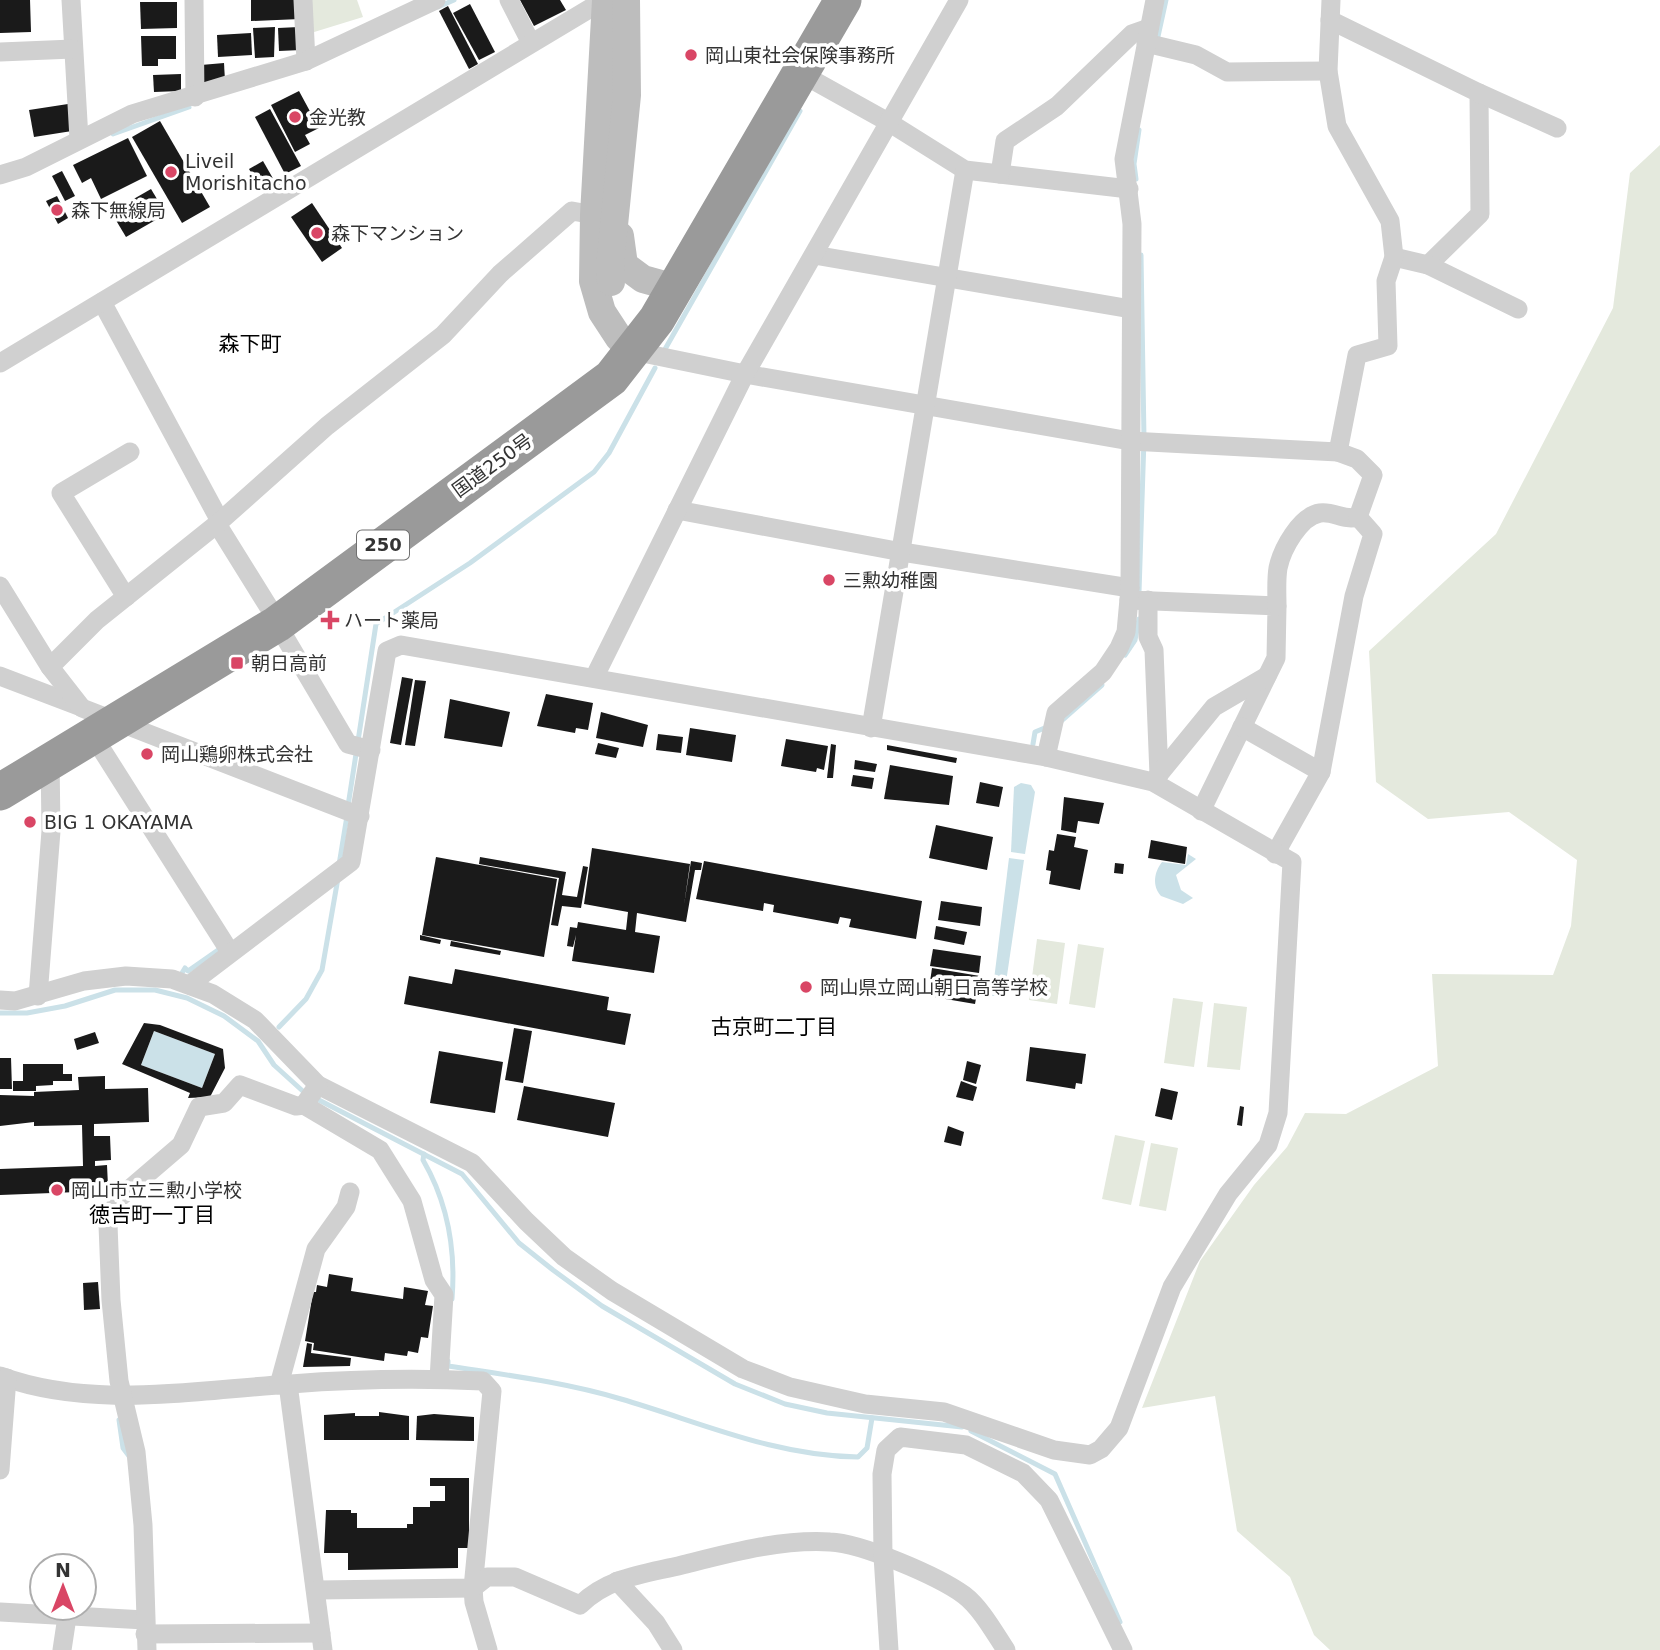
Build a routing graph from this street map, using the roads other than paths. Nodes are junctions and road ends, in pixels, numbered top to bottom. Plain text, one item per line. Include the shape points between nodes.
1 (71, 0) edge
2 (194, 0) edge
3 (303, 0) edge
4 (436, 0) edge
5 (509, 0) edge
6 (605, 0) edge
7 (626, 0) edge
8 (823, 0) edge
9 (843, 0) edge
10 (959, 0) edge
11 (1155, 0) edge
12 (1331, 0) edge
13 (1330, 20) junction
14 (1152, 40) junction
15 (531, 43) junction
16 (73, 49) junction
17 (0, 51) edge
18 (306, 61) junction
19 (794, 70) junction
20 (1328, 71) junction
21 (1479, 93) junction
22 (195, 97) junction
23 (890, 123) junction
24 (1557, 128) dead end
25 (79, 139) junction
26 (965, 170) junction
27 (1000, 174) junction
28 (0, 175) edge
29 (1129, 189) junction
30 (617, 195) junction
31 (594, 215) junction
32 (814, 255) junction
33 (1394, 257) junction
34 (1428, 265) junction
35 (946, 279) junction
36 (661, 284) junction
37 (102, 302) junction
38 (1131, 309) junction
39 (1518, 309) dead end
40 (627, 338) junction
41 (0, 363) edge
42 (745, 374) junction
43 (924, 405) junction
44 (1139, 441) junction
45 (130, 452) dead end
46 (1338, 452) junction
47 (677, 510) junction
48 (1358, 517) junction
49 (219, 523) junction
50 (902, 552) junction
51 (0, 586) edge
52 (126, 597) junction
53 (1137, 598) junction
54 (1277, 606) junction
55 (273, 615) junction
56 (50, 667) junction
57 (0, 676) edge
58 (1267, 676) junction
59 (594, 678) junction
60 (95, 721) junction
61 (1242, 727) junction
62 (871, 728) junction
63 (1050, 738) junction
64 (362, 747) junction
65 (50, 755) junction
66 (1321, 772) junction
67 (0, 776) edge
68 (1156, 778) junction
69 (0, 792) edge
70 (1201, 811) junction
71 (352, 813) junction
72 (1275, 854) junction
73 (230, 952) junction
74 (189, 985) junction
75 (38, 996) junction
76 (0, 1000) edge
77 (310, 1095) junction
78 (350, 1192) dead end
79 (3, 1377) edge
80 (439, 1379) junction
81 (284, 1384) junction
82 (124, 1396) junction
83 (945, 1426) junction
84 (0, 1470) edge
85 (883, 1556) junction
86 (617, 1581) junction
87 (473, 1588) junction
88 (317, 1590) junction
89 (0, 1612) edge
90 (28, 1614) edge
91 (66, 1622) edge
92 (98, 1622) edge
93 (142, 1629) edge
94 (322, 1641) edge
95 (62, 1650) edge
96 (488, 1650) edge
97 (673, 1650) edge
98 (889, 1650) edge
99 (1006, 1650) edge
100 (1123, 1650) edge

1 - 16 street
2 - 22 street
3 - 18 street
4 - 18 street
5 - 15 street
6 - 15 street
6 - 31 street
7 - 30 street via 627,95
8 - 19 highway, 国道250号 / 250
9 - 19 highway, 国道250号 / 250
10 - 23 street
11 - 14 street
12 - 13 street
13 - 20 street
13 - 21 street
14 - 20 street via 1227,72
14 - 27 street via 1132,34 1057,106 1005,141
14 - 29 street via 1124,159
15 - 37 street
16 - 17 street
16 - 25 street
18 - 22 street
19 - 23 street
19 - 36 highway, 国道250号 / 250
19 - 40 highway, 国道250号 / 250 via 657,319
20 - 33 street via 1338,126 1390,221
21 - 24 street
21 - 34 street via 1480,214
22 - 25 street via 132,114
23 - 26 street
23 - 32 street
25 - 28 street via 26,167
26 - 27 street
26 - 35 street
27 - 29 street
29 - 38 street
30 - 36 street via 624,265 643,279
30 - 40 street via 611,280
31 - 40 street via 593,281 601,312
31 - 49 street via 572,211 500,274 443,335 327,426
32 - 35 street
32 - 42 street
33 - 34 street
33 - 46 street via 1386,281 1388,346 1357,355
34 - 39 street
35 - 38 street
35 - 43 street
36 - 40 highway, 国道250号 / 250
37 - 41 street
37 - 49 street
38 - 44 street
40 - 42 street
40 - 55 highway, 国道250号 / 250 via 540,411
42 - 43 street
42 - 47 street
43 - 44 street
43 - 50 street
44 - 46 street
44 - 53 street
45 - 52 street via 61,492
46 - 48 street via 1357,459 1373,475
47 - 50 street
47 - 59 street
48 - 54 street via 1317,513 1305,520 1278,568
48 - 66 street via 1373,534 1354,596
49 - 52 street
49 - 55 street
50 - 53 street
50 - 62 street
51 - 56 street
52 - 56 street
53 - 54 street
53 - 63 street via 1119,648
53 - 68 street via 1154,650
54 - 58 street via 1276,658
55 - 60 highway, 国道250号 / 250 via 140,685
55 - 64 street
56 - 60 street
57 - 60 street
58 - 61 street
58 - 68 street via 1208,713
59 - 62 street
59 - 64 street via 401,645 387,650
60 - 65 highway, 国道250号 / 250
60 - 71 street
60 - 73 street
61 - 66 street
61 - 70 street
62 - 63 street
63 - 68 street
64 - 71 street
65 - 67 highway, 国道250号 / 250
65 - 69 highway, 国道250号 / 250
65 - 75 street via 51,831
66 - 72 street
68 - 70 street
70 - 72 street
71 - 73 street via 351,862
72 - 83 street via 1292,862 1278,1113 1268,1145 1228,1194 1172,1287 1119,1427 1090,1455
73 - 74 street
74 - 75 street via 149,976 106,977
74 - 77 street via 213,993 256,1020
75 - 76 street
77 - 80 street via 380,1150 412,1201 434,1280 444,1295
77 - 82 street via 296,1106 240,1085 224,1103 199,1107 181,1145 118,1199 110,1212 109,1237 112,1314
77 - 83 street via 472,1163 564,1257 743,1369 790,1387
78 - 81 street via 346,1207 316,1249
79 - 82 street via 60,1393
79 - 84 street
80 - 81 street
80 - 87 street via 483,1381 492,1391
81 - 82 street
81 - 88 street
82 - 93 street via 136,1452 143,1525
83 - 85 street via 900,1437 886,1450
83 - 100 street via 966,1445 1023,1473 1049,1500
85 - 86 street via 833,1541 791,1542
85 - 98 street
85 - 99 street via 966,1596
86 - 87 street via 596,1589 580,1605 515,1577 487,1577
86 - 97 street via 656,1623
87 - 88 street
87 - 96 street
88 - 94 street
89 - 90 street
91 - 95 street
92 - 93 street
93 - 94 street

